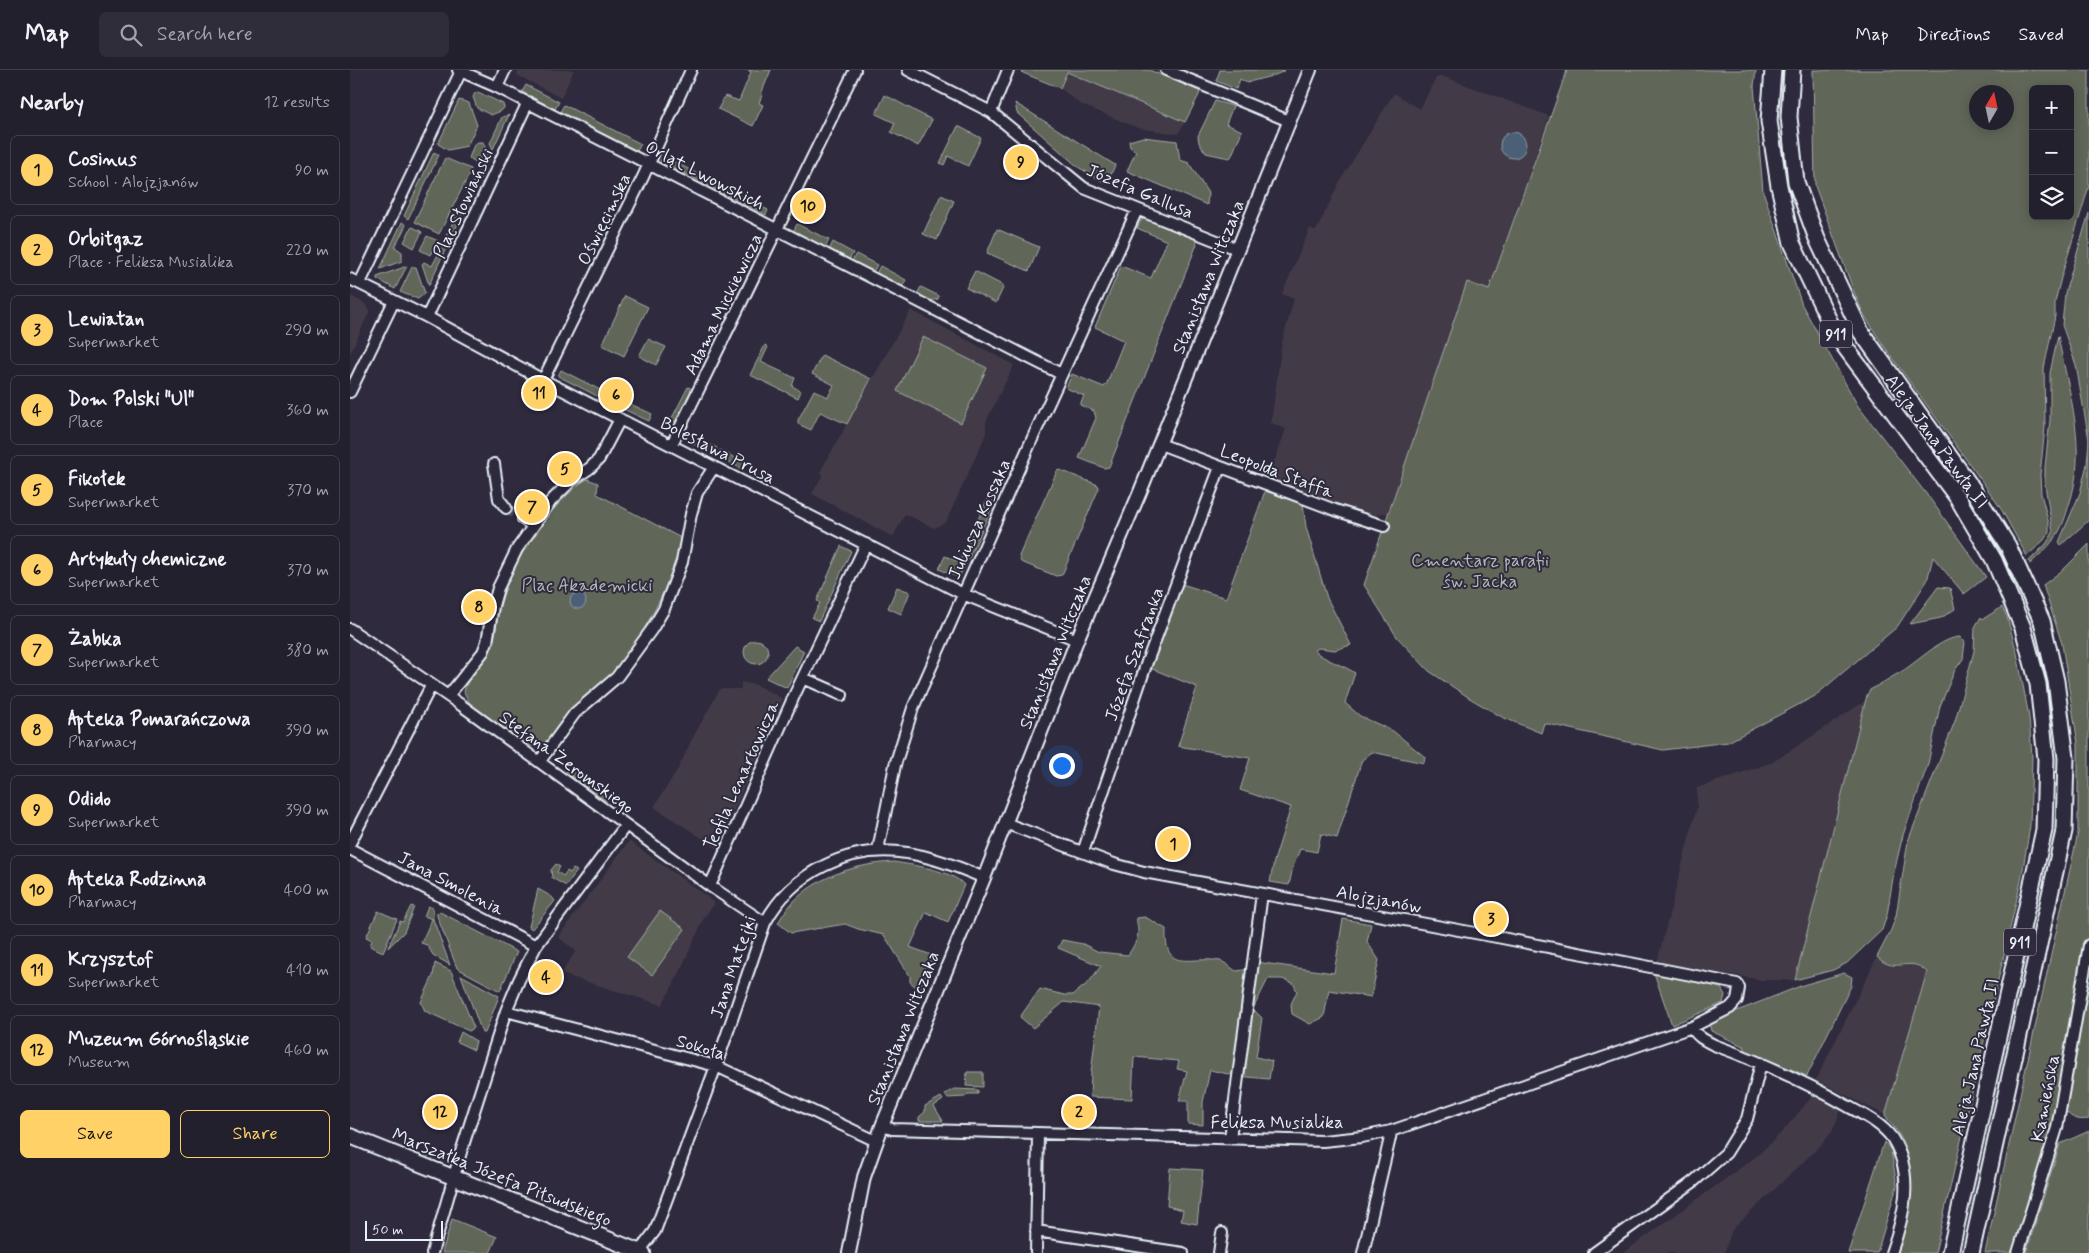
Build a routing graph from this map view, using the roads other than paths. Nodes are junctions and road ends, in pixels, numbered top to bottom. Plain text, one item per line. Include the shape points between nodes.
1 (460, 70) edge
2 (505, 70) edge
3 (690, 70) edge
4 (855, 70) edge
5 (908, 70) edge
6 (1008, 70) edge
7 (1166, 70) edge
8 (1310, 70) edge
9 (1773, 70) edge
10 (1792, 70) edge
11 (497, 87) junction
12 (528, 102) junction
13 (991, 112) junction
14 (1289, 121) junction
15 (648, 164) junction
16 (1136, 210) junction
17 (777, 230) junction
18 (1237, 250) junction
19 (355, 281) edge
20 (394, 301) junction
21 (427, 317) junction
22 (1061, 374) junction
23 (543, 380) junction
24 (350, 392) edge
25 (620, 419) junction
26 (672, 444) junction
27 (1160, 444) junction
28 (494, 464) dead end
29 (714, 466) junction
30 (1220, 467) junction
31 (506, 508) tunnel mouth
32 (522, 520) tunnel mouth
33 (533, 526) junction
34 (1384, 526) dead end
35 (866, 544) junction
36 (964, 594) junction
37 (350, 629) edge
38 (1077, 640) junction
39 (803, 678) junction
40 (431, 686) junction
41 (842, 695) dead end
42 (448, 696) junction
43 (540, 762) junction
44 (1005, 823) junction
45 (626, 825) junction
46 (350, 843) edge
47 (350, 849) edge
48 (878, 850) junction
49 (1083, 852) junction
50 (984, 878) junction
51 (710, 886) junction
52 (1262, 900) dead end
53 (765, 923) junction
54 (2089, 945) edge
55 (536, 946) junction
56 (1737, 1000) joint
57 (506, 1011) junction
58 (1692, 1027) junction
59 (1761, 1063) junction
60 (716, 1066) junction
61 (882, 1126) junction
62 (1390, 1131) junction
63 (1038, 1134) junction
64 (350, 1136) edge
65 (1230, 1138) junction
66 (876, 1142) junction
67 (454, 1178) junction
68 (1036, 1231) junction
69 (1222, 1234) dead end
70 (1128, 1249) edge
71 (432, 1253) edge
72 (640, 1253) edge
73 (849, 1253) edge
74 (1036, 1253) edge
75 (1183, 1253) edge
76 (1219, 1253) edge
77 (1363, 1253) edge
78 (1594, 1253) edge
79 (1891, 1253) edge
80 (1950, 1253) edge
81 (1971, 1253) edge
82 (2018, 1253) edge

1 - 11 street, Orląt Lwowskich
1 - 19 street
2 - 11 street
3 - 15 street, Oświęcimska
4 - 17 street, Adama Mickiewicza
5 - 13 street, Józefa Gallusa
6 - 13 street
7 - 14 street
8 - 14 street, Stanisława Witczaka
9 - 80 main road, Aleja Jana Pawła II / 911 via 1769,121 1778,186 1792,243 1836,335 1957,497 1994,560 2022,628 2038,684 2046,759 2044,830
10 - 81 main road, Aleja Jana Pawła II / 911 via 1789,117 1796,182 1817,239 1861,332 1972,488 2008,546 2042,621 2056,681 2066,758 2064,831
11 - 12 street, Orląt Lwowskich
12 - 15 street, Orląt Lwowskich
12 - 21 street, Plac Słowiański
13 - 16 street, Józefa Gallusa via 1084,188
14 - 18 street, Stanisława Witczaka
15 - 17 street, Orląt Lwowskich
15 - 23 street, Oświęcimska
16 - 18 street, Józefa Gallusa
16 - 22 street, Juliusza Kossaka
17 - 22 street, Orląt Lwowskich
17 - 26 street, Adama Mickiewicza
18 - 27 street, Stanisława Witczaka
19 - 20 street, Bolesława Prusa
20 - 21 street, Bolesława Prusa
20 - 24 street
21 - 23 street, Bolesława Prusa
22 - 36 street, Juliusza Kossaka
23 - 25 street, Bolesława Prusa
25 - 26 street, Bolesława Prusa
25 - 33 street via 599,459 551,501
26 - 29 street, Bolesława Prusa
27 - 30 street, Leopolda Staffa
27 - 38 street, Stanisława Witczaka
28 - 31 street via 498,499
29 - 35 street, Bolesława Prusa
29 - 43 street via 697,493 682,562 660,616 627,665 608,686 575,713
30 - 34 street, Leopolda Staffa
30 - 49 street, Józefa Szafranka via 1147,662
32 - 33 street
33 - 42 street via 517,549 498,588 483,652
35 - 36 street, Bolesława Prusa
35 - 39 street, Teofila Lenartowicza
36 - 38 street, Bolesława Prusa
36 - 48 street, Juliusza Kossaka via 902,738
37 - 40 street, Stefana Żeromskiego
38 - 44 street, Stanisława Witczaka
39 - 41 street
39 - 51 street, Teofila Lenartowicza
40 - 42 street, Stefana Żeromskiego
40 - 46 street
42 - 43 street, Stefana Żeromskiego
43 - 45 street, Stefana Żeromskiego
44 - 49 street, Alojzjanów
44 - 50 street, Stanisława Witczaka
45 - 51 street, Stefana Żeromskiego
45 - 55 street
47 - 55 street, Jana Smolenia
48 - 50 street, Jana Matejki via 933,858
48 - 53 street, Jana Matejki via 828,864 802,878 778,903
49 - 56 street, Alojzjanów via 1144,872 1737,984
50 - 61 street, Stanisława Witczaka
51 - 53 street, Stefana Żeromskiego
52 - 65 street
53 - 60 street, Jana Matejki
54 - 82 street, Kamieńska via 2057,1128
55 - 57 street
56 - 58 street, Feliksa Musialika via 1730,1008
57 - 60 street, Sokoła
57 - 67 street
58 - 59 street via 1694,1033 1714,1045
58 - 62 street, Feliksa Musialika
59 - 78 street via 1747,1119 1726,1154 1694,1182
59 - 79 street via 1811,1084 1875,1121 1892,1138 1906,1182 1901,1225
60 - 66 street, Sokoła
60 - 72 street, Jana Matejki via 655,1231
61 - 63 street, Feliksa Musialika
61 - 66 street, Stanisława Witczaka
62 - 65 street, Feliksa Musialika via 1362,1138 1323,1141
62 - 77 street
63 - 65 street, Feliksa Musialika
63 - 68 street
64 - 67 main road, Marszałka Józefa Piłsudskiego
66 - 73 street, Stanisława Witczaka via 864,1176
67 - 71 street
67 - 72 main road, Marszałka Józefa Piłsudskiego
68 - 70 street
68 - 74 street
69 - 76 street
70 - 75 street

